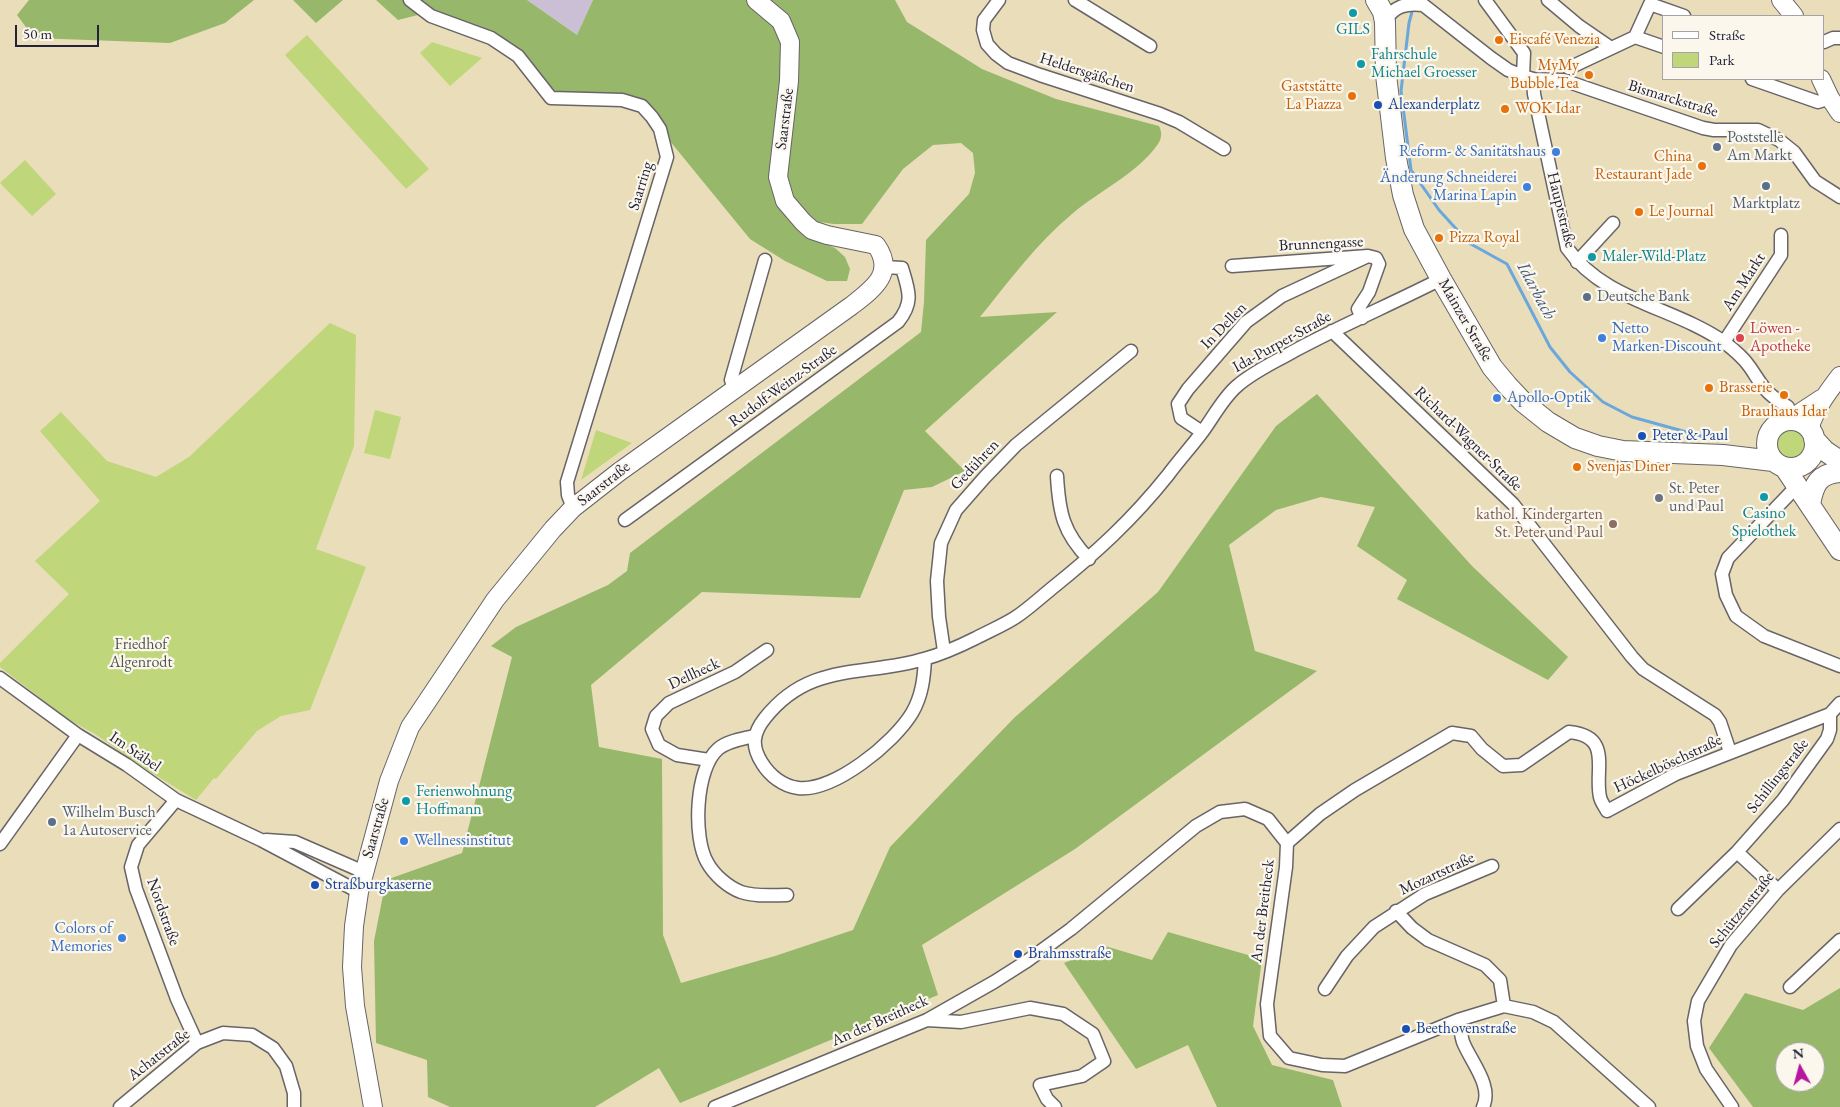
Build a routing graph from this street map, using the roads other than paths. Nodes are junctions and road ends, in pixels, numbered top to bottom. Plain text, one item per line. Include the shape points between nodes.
1 (410, 0) edge
2 (756, 0) edge
3 (998, 0) edge
4 (1075, 0) edge
5 (1376, 0) edge
6 (1485, 0) edge
7 (1548, 0) edge
8 (1782, 0) edge
9 (1420, 2) edge
10 (1391, 14) junction
11 (1681, 15) edge
12 (1793, 15) edge
13 (1635, 37) junction
14 (1840, 38) edge
15 (1825, 42) edge
16 (1150, 46) dead end
17 (1662, 46) edge
18 (1611, 48) junction
19 (1569, 68) dead end
20 (1528, 78) junction
21 (1755, 80) edge
22 (1821, 80) edge
23 (1830, 98) junction
24 (1840, 113) edge
25 (1224, 149) dead end
26 (1840, 197) edge
27 (1613, 223) dead end
28 (1781, 236) dead end
29 (1368, 256) junction
30 (766, 260) dead end
31 (1577, 262) junction
32 (884, 266) junction
33 (1232, 266) dead end
34 (1441, 279) junction
35 (1362, 318) junction
36 (1332, 331) junction
37 (1724, 342) junction
38 (1131, 352) dead end
39 (1840, 376) edge
40 (735, 389) junction
41 (1824, 397) junction
42 (1789, 420) junction
43 (1202, 432) junction
44 (1812, 434) junction
45 (1768, 437) junction
46 (1723, 455) junction
47 (1840, 461) edge
48 (1779, 464) junction
49 (1840, 472) edge
50 (1056, 476) dead end
51 (1798, 485) junction
52 (1810, 504) junction
53 (573, 508) junction
54 (625, 520) dead end
55 (1840, 550) edge
56 (1089, 559) junction
57 (767, 650) dead end
58 (944, 651) junction
59 (925, 659) junction
60 (1840, 666) edge
61 (0, 678) edge
62 (1840, 703) edge
63 (1830, 714) junction
64 (78, 735) junction
65 (754, 736) junction
66 (1730, 752) junction
67 (709, 760) junction
68 (176, 800) junction
69 (1840, 829) edge
70 (261, 840) junction
71 (1287, 843) junction
72 (0, 844) edge
73 (1737, 852) junction
74 (1492, 866) dead end
75 (364, 872) junction
76 (1778, 890) junction
77 (359, 892) junction
78 (787, 895) dead end
79 (1678, 909) dead end
80 (1396, 911) junction
81 (1840, 940) edge
82 (1790, 987) dead end
83 (1325, 989) dead end
84 (1504, 1006) junction
85 (927, 1020) junction
86 (1458, 1020) junction
87 (197, 1043) junction
88 (120, 1107) edge
89 (294, 1107) edge
90 (373, 1107) edge
91 (715, 1107) edge
92 (1055, 1107) edge
93 (1483, 1107) edge
94 (1649, 1107) edge
95 (1732, 1107) edge

1 - 53 street, Saarring via 432,16 491,38 518,56 551,98 622,100 642,106 660,128 667,157 567,482
2 - 32 street, Saarstraße via 781,21 790,42 790,81 778,178 785,201 812,230 876,245 883,254
3 - 25 street, Heldersgäßchen via 984,20 983,30 987,44 1008,63 1160,114
4 - 16 street
5 - 10 main road via 1383,12
6 - 20 street, Hauptstraße via 1524,53
7 - 18 street
8 - 12 street
9 - 10 street via 1407,4
9 - 20 street via 1508,70
10 - 34 main road, Mainzer Straße via 1386,75 1403,195 1414,229
11 - 13 street via 1650,4
13 - 17 street
13 - 18 street
14 - 15 street
18 - 19 street
20 - 26 street, Bismarckstraße via 1564,80 1703,128 1758,130 1794,152 1815,181
20 - 31 street, Hauptstraße via 1567,248
21 - 23 street via 1818,102
22 - 23 street
23 - 24 street
27 - 31 street
28 - 37 street, Am Markt via 1781,255
29 - 33 street, Brunnengasse
29 - 35 street, Brunnengasse via 1376,258 1379,264 1369,292 1358,309
29 - 43 street, In Dellen via 1282,296 1246,322 1178,404 1181,418
30 - 40 street via 731,380
31 - 37 street, Hauptstraße via 1604,284 1697,326
32 - 40 street, Saarstraße via 880,279 869,292
32 - 54 street, Rudolf-Weinz-Straße via 902,268 907,285 910,298 906,312 898,322
34 - 35 street, Ida-Purper-Straße
34 - 46 main road, Mainzer Straße via 1492,367 1524,402 1560,430 1587,443 1611,449
35 - 36 street, Ida-Purper-Straße
36 - 43 street, Ida-Purper-Straße via 1251,375 1234,389
36 - 66 street, Richard-Wagner-Straße via 1513,504 1643,669 1715,715
37 - 42 street, Hauptstraße via 1748,364 1766,391 1788,407
38 - 58 street, Gedühren via 1016,445 956,510 941,543 937,581
39 - 41 street
40 - 53 street, Saarstraße
41 - 42 street
41 - 44 street via 1813,418
42 - 44 main road via 1800,422
42 - 45 main road via 1776,425
43 - 56 street, Ida-Purper-Straße via 1148,499
44 - 47 main road via 1825,451
44 - 48 main road via 1813,453 1807,462 1797,468
45 - 46 main road, Mainzer Straße
45 - 48 main road via 1768,451
46 - 48 main road, Mainzer Straße
48 - 51 main road
49 - 52 main road via 1829,473 1818,481 1813,487
50 - 56 street via 1058,506 1077,547
51 - 52 main road
51 - 60 street via 1728,558 1722,574 1726,595 1736,616 1764,636
52 - 55 main road
53 - 75 street, Saarstraße via 495,600 410,727 389,781
56 - 58 street, Ida-Purper-Straße via 1015,617 965,644
57 - 67 street, Dellheck via 735,672 669,703 656,716 652,730 659,745 677,755
58 - 59 street, Ida-Purper-Straße
59 - 65 street, Ida-Purper-Straße via 847,672 804,684 774,707
59 - 65 street via 921,693 903,726 882,748 831,781 799,788 776,779 759,760
61 - 64 street, Im Stäbel
62 - 63 street, Höckelböschstraße
63 - 66 street, Höckelböschstraße
63 - 73 street, Schillingstraße via 1827,739 1783,800
64 - 68 street, Im Stäbel
64 - 72 street
65 - 67 street via 730,742
66 - 71 street, Höckelböschstraße via 1676,774 1607,811 1600,798 1600,759 1594,742 1580,733 1569,732 1522,765 1503,766 1471,736 1452,733 1355,790 1320,814
67 - 78 street via 698,814 702,851 707,862 718,877 741,892
68 - 70 street, Im Stäbel
68 - 87 street, Nordstraße via 138,845 131,866 136,889 177,1000
69 - 76 street, Schützenstraße
70 - 75 street, Im Stäbel via 295,842
70 - 77 street, Im Stäbel
71 - 85 street, An der Breitheck via 1268,818 1245,809 1220,812 1196,826 1027,961
71 - 86 street, An der Breitheck via 1267,1004 1270,1036 1288,1058 1345,1066
73 - 76 street
73 - 79 street, Schillingstraße
74 - 80 street, Mozartstraße via 1424,894
75 - 77 street, Saarstraße
76 - 95 street, Schützenstraße via 1731,945 1698,1001 1694,1021 1697,1046 1706,1069
77 - 90 street, Saarstraße via 352,967 358,1031
80 - 83 street, Mozartstraße via 1374,927
80 - 84 street, Mozartstraße via 1428,940 1485,966 1500,980
81 - 82 street
84 - 86 street, An der Breitheck
84 - 94 street, An der Breitheck via 1533,1012 1554,1022
85 - 91 street, An der Breitheck
85 - 92 street via 961,1022 1030,1008 1063,1014 1093,1034 1104,1061 1082,1076 1040,1084
86 - 93 street via 1463,1042 1486,1089
87 - 88 street, Achatstraße
87 - 89 street, Achatstraße via 224,1033 252,1035 273,1048 286,1066 294,1093

